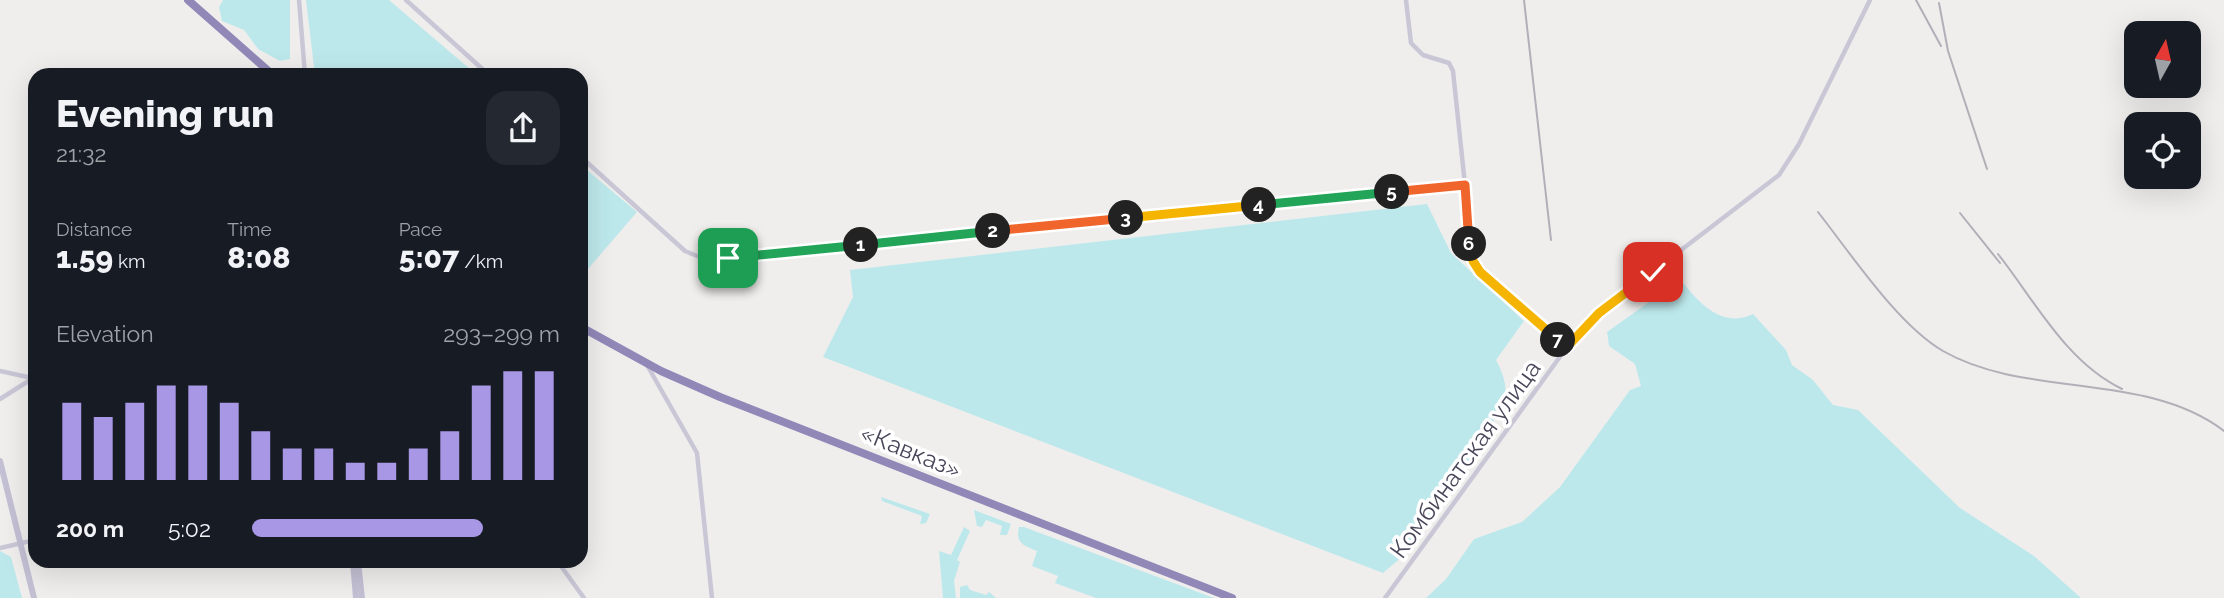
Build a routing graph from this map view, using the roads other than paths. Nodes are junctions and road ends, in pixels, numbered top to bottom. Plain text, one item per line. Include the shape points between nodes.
1 (188, 0) edge
2 (299, 0) edge
3 (406, 0) edge
4 (1406, 0) edge
5 (1870, 0) edge
6 (265, 68) edge
7 (304, 68) edge
8 (481, 68) edge
9 (588, 164) edge
10 (1465, 185) junction
11 (588, 331) edge
12 (1567, 347) junction
13 (647, 363) junction
14 (0, 371) edge
15 (28, 376) edge
16 (28, 381) edge
17 (0, 400) edge
18 (0, 461) edge
19 (28, 542) edge
20 (21, 543) junction
21 (0, 548) edge
22 (355, 568) edge
23 (356, 568) edge
24 (562, 568) edge
25 (34, 598) edge
26 (356, 598) edge
27 (362, 598) edge
28 (584, 598) edge
29 (712, 598) edge
30 (1232, 598) edge
31 (1385, 598) edge

1 - 6 highway
2 - 7 street
3 - 8 street
4 - 10 street via 1411,43 1423,55 1449,63 1453,71
5 - 12 street, Комбинатская улица via 1779,175 1599,313
9 - 10 street via 685,251 702,258
10 - 12 street via 1473,261
11 - 13 highway, «Кавказ»
12 - 31 street, Комбинатская улица
13 - 29 street via 693,441 699,461
13 - 30 highway, «Кавказ» via 747,408
14 - 15 street
16 - 17 street
18 - 20 main road
19 - 20 street
20 - 21 street
20 - 25 main road
22 - 26 main road
23 - 27 main road
24 - 28 street

